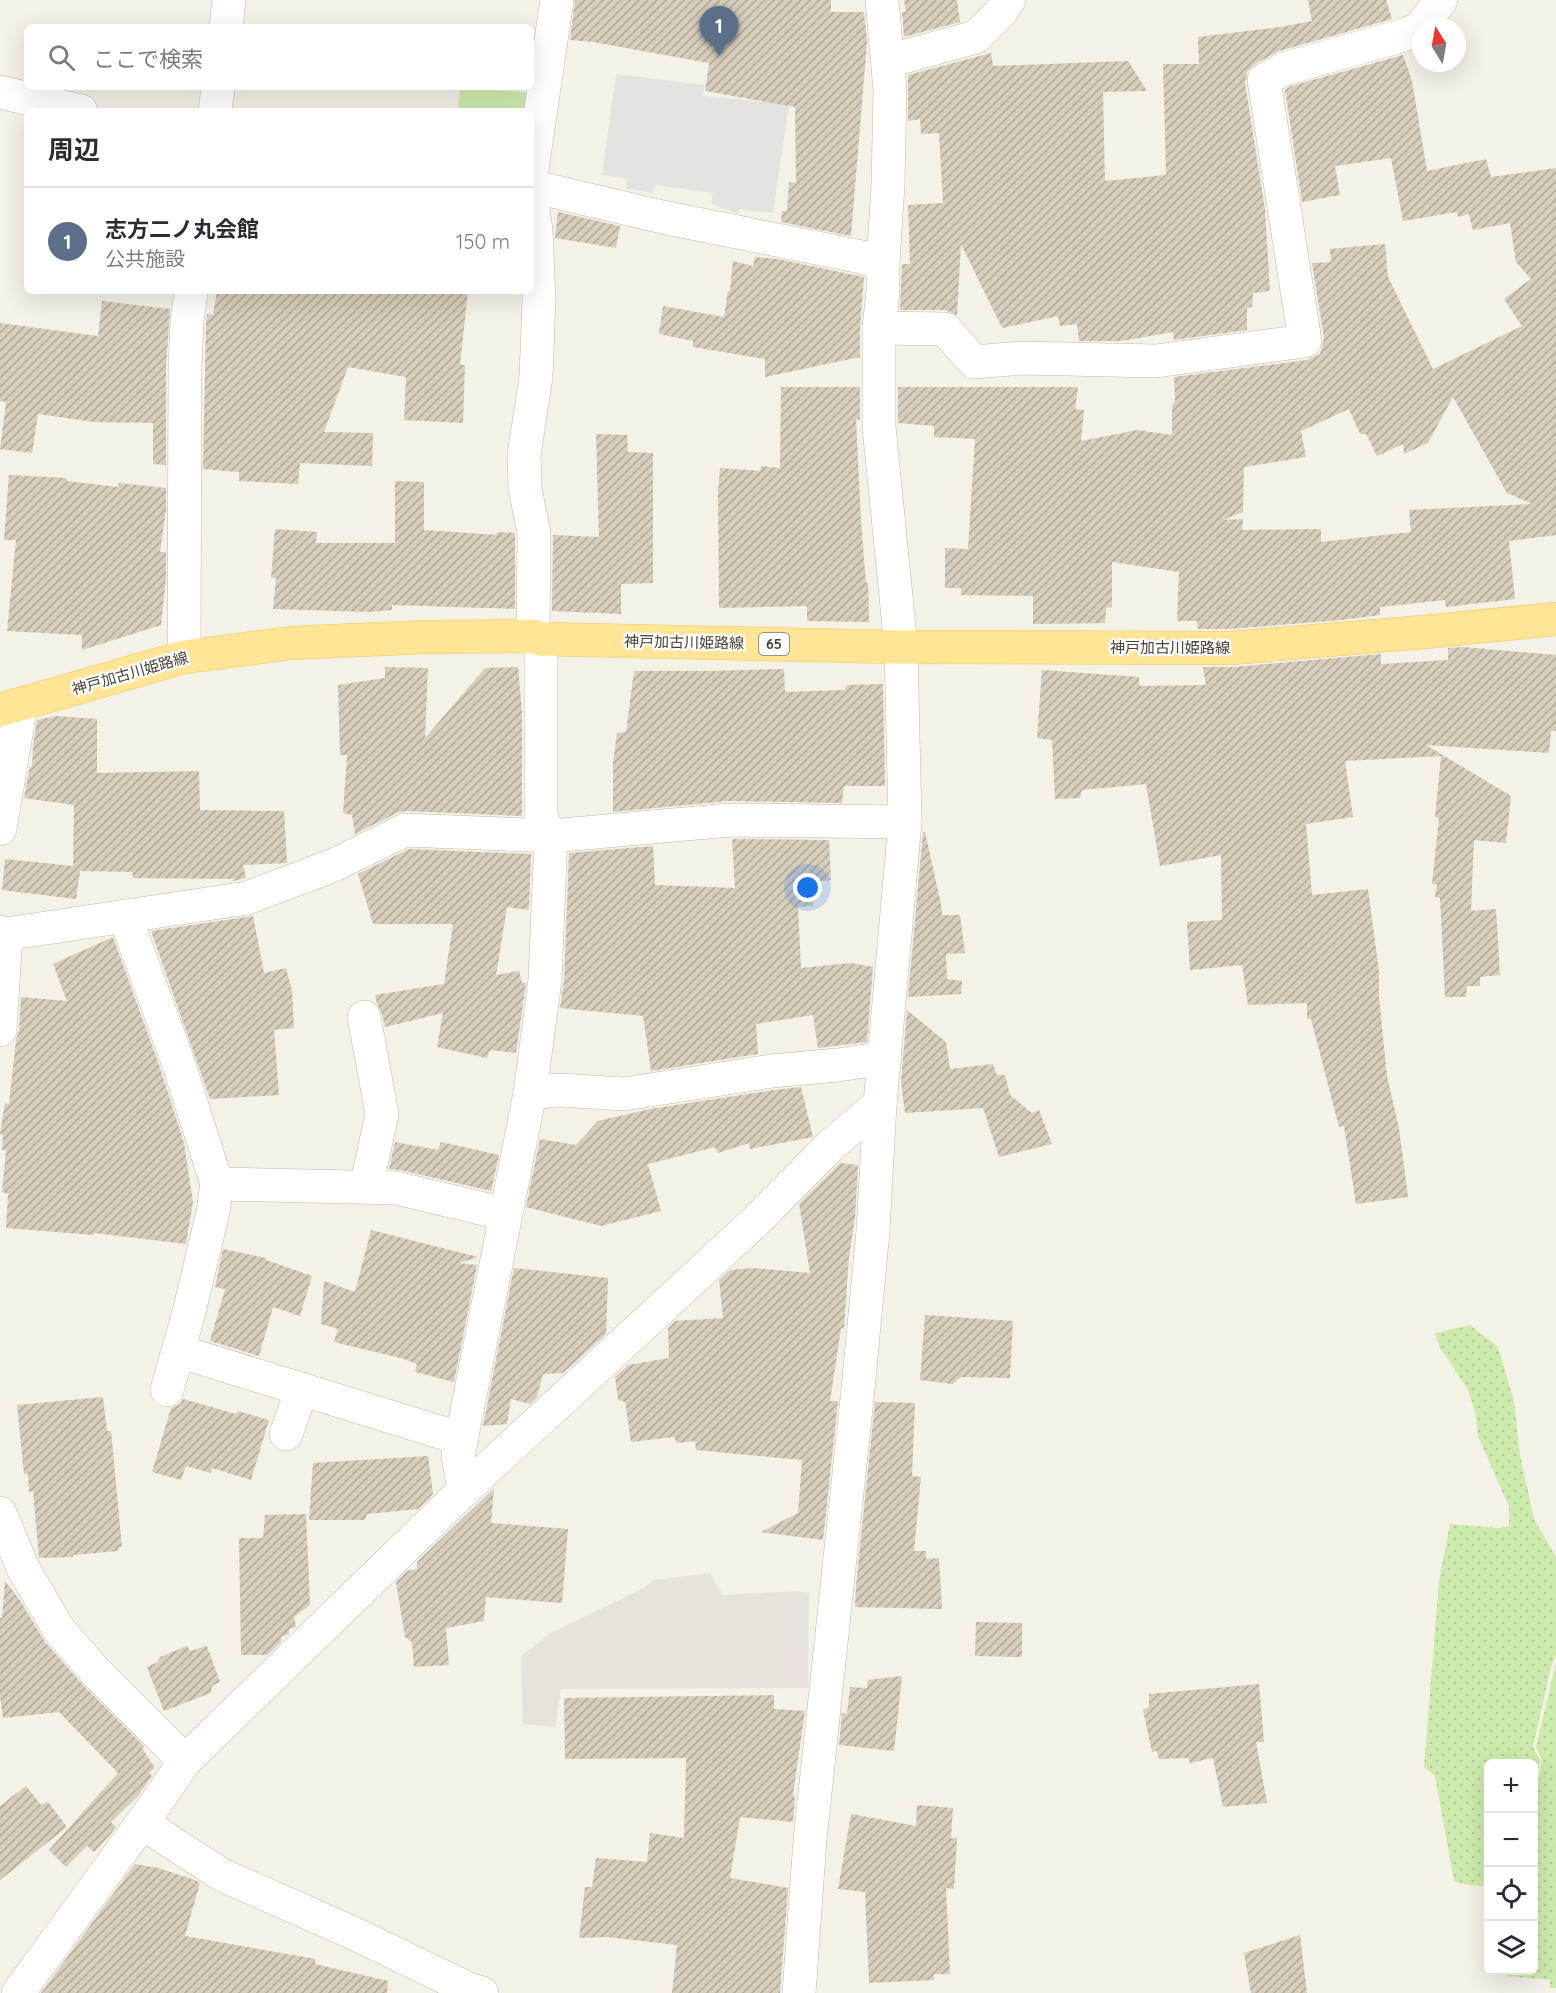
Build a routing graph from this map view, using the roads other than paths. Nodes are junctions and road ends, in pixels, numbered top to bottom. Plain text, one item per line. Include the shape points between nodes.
1 (229, 0) edge
2 (557, 0) edge
3 (882, 0) edge
4 (1009, 0) edge
5 (1441, 0) edge
6 (226, 24) edge
7 (888, 61) junction
8 (218, 90) edge
9 (0, 92) edge
10 (68, 108) edge
11 (215, 108) edge
12 (534, 156) edge
13 (534, 187) edge
14 (534, 217) edge
15 (883, 263) junction
16 (191, 294) edge
17 (879, 328) junction
18 (1556, 619) edge
19 (537, 637) junction
20 (901, 647) junction
21 (184, 657) junction
22 (10, 707) edge
23 (905, 822) junction
24 (0, 829) edge
25 (551, 836) junction
26 (125, 916) junction
27 (3, 933) edge
28 (364, 1017) dead end
29 (0, 1030) edge
30 (885, 1058) junction
31 (530, 1093) junction
32 (880, 1104) junction
33 (217, 1184) junction
34 (366, 1187) junction
35 (505, 1214) junction
36 (178, 1351) junction
37 (302, 1389) junction
38 (168, 1390) dead end
39 (286, 1434) dead end
40 (462, 1439) junction
41 (464, 1490) junction
42 (0, 1513) edge
43 (185, 1761) junction
44 (142, 1823) junction
45 (18, 1993) edge
46 (482, 1993) edge
47 (799, 1993) edge

1 - 6 street
2 - 12 street
3 - 7 street
4 - 7 street via 976,37
5 - 17 street via 1420,28 1284,69 1264,80 1305,341 1156,361 1022,358 974,362 945,329
7 - 15 street via 888,185
8 - 11 street
9 - 10 street
13 - 15 street
14 - 19 street via 539,299 536,377 524,454 525,489 534,533
15 - 17 street
16 - 21 street via 185,368
17 - 20 street via 879,427
18 - 20 main road, 神戸加古川姫路線 / 65 via 1231,648
19 - 20 main road, 神戸加古川姫路線 / 65
19 - 21 main road, 神戸加古川姫路線 / 65 via 291,643
19 - 25 street via 541,818
20 - 23 street
21 - 22 main road, 神戸加古川姫路線 / 65
22 - 24 street
23 - 25 street via 730,820
23 - 30 street
25 - 26 street via 405,830 334,865 247,898
25 - 31 street via 545,980
26 - 27 street
26 - 33 street
27 - 29 street
28 - 34 street via 382,1114
30 - 31 street via 624,1094 559,1090
30 - 32 street
31 - 35 street
32 - 41 street via 831,1144 756,1221
32 - 47 street via 873,1231 810,1840
33 - 34 street
33 - 36 street
34 - 35 street via 396,1188
35 - 40 street
36 - 37 street
36 - 38 street
37 - 39 street
37 - 40 street
40 - 41 street via 459,1456
41 - 43 street
42 - 43 street via 23,1568 59,1630
43 - 44 street
44 - 45 street
44 - 46 street via 222,1875

